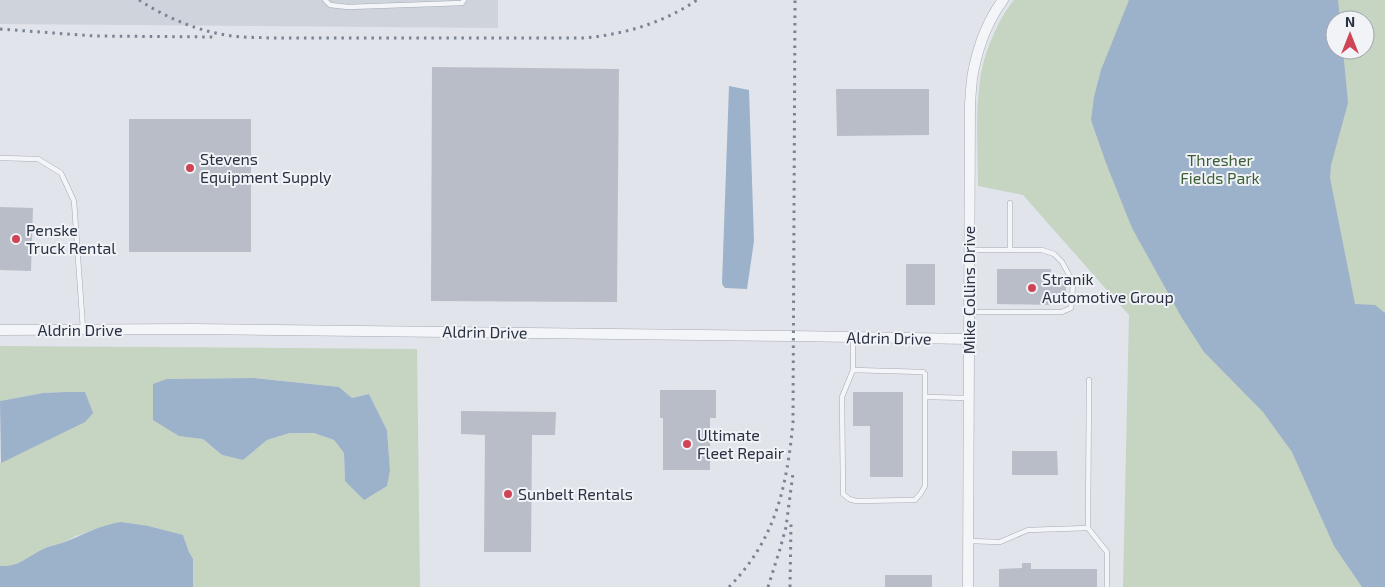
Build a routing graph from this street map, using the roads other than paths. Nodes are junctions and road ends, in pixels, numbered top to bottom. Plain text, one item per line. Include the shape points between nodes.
1 (325, 0) edge
2 (464, 0) edge
3 (1003, 0) edge
4 (0, 158) edge
5 (1010, 203) dead end
6 (969, 250) junction
7 (1010, 250) junction
8 (969, 312) junction
9 (83, 329) junction
10 (0, 330) edge
11 (852, 337) junction
12 (969, 339) junction
13 (853, 370) junction
14 (1089, 380) dead end
15 (925, 397) junction
16 (969, 398) junction
17 (1088, 528) junction
18 (968, 541) junction
19 (968, 587) edge
20 (1107, 587) edge

1 - 2 lane via 330,6 348,7 462,3
3 - 6 street, Mike Collins Drive via 982,38 974,69 970,104
4 - 9 lane via 38,159 61,173 74,201
5 - 7 lane
6 - 7 lane
6 - 8 street, Mike Collins Drive
7 - 8 lane via 1042,250 1054,254 1073,282 1070,308 1062,312
8 - 12 street, Mike Collins Drive
9 - 10 street, Aldrin Drive
9 - 11 street, Aldrin Drive
11 - 12 street, Aldrin Drive
11 - 13 lane
12 - 16 street, Mike Collins Drive
13 - 15 lane via 923,372
13 - 15 lane via 842,397 843,494 849,500 915,500 921,493 925,486
14 - 17 lane
15 - 16 lane
16 - 18 street, Mike Collins Drive
17 - 18 lane via 1028,530 1000,542
17 - 20 lane via 1107,552
18 - 19 street, Mike Collins Drive

